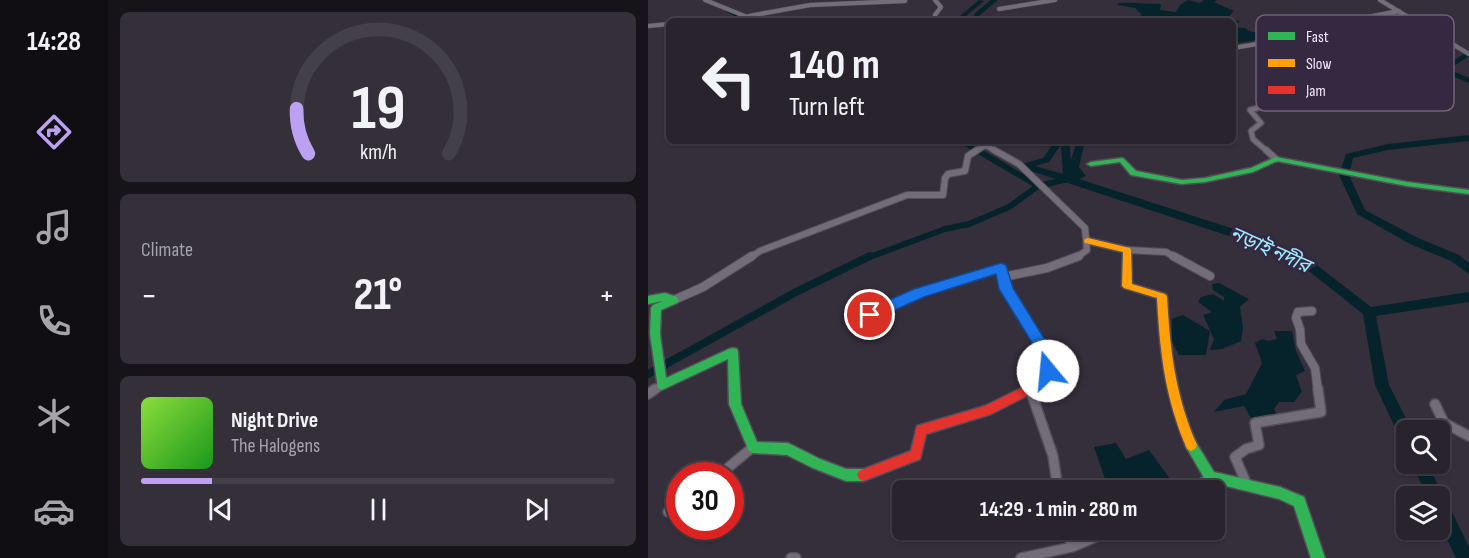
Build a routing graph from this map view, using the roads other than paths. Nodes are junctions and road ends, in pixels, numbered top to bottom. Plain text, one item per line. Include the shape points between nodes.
1 (705, 0) edge
2 (935, 0) edge
3 (1056, 0) edge
4 (1380, 0) edge
5 (905, 1) edge
6 (999, 9) dead end
7 (1399, 11) junction
8 (1381, 15) edge
9 (1406, 15) edge
10 (749, 16) junction
11 (752, 18) edge
12 (936, 18) edge
13 (666, 24) edge
14 (648, 26) edge
15 (1256, 43) edge
16 (1454, 45) edge
17 (1236, 47) edge
18 (1469, 54) edge
19 (1256, 108) edge
20 (987, 144) edge
21 (990, 144) edge
22 (1279, 160) junction
23 (1091, 164) dead end
24 (1469, 192) edge
25 (1088, 241) junction
26 (1127, 250) junction
27 (1210, 276) dead end
28 (1003, 278) junction
29 (648, 300) edge
30 (674, 300) junction
31 (1312, 311) dead end
32 (870, 315) dead end
33 (662, 385) junction
34 (1030, 389) junction
35 (648, 394) edge
36 (1435, 404) dead end
37 (1469, 436) edge
38 (753, 447) junction
39 (730, 462) edge
40 (1210, 477) junction
41 (1057, 480) edge
42 (1206, 480) edge
43 (1247, 484) junction
44 (1070, 540) edge
45 (1088, 540) edge
46 (1072, 547) junction
47 (791, 558) edge
48 (796, 558) edge
49 (1021, 558) edge
50 (1318, 558) edge

1 - 10 street
2 - 12 street via 941,7
3 - 6 street
4 - 7 street
5 - 10 street via 819,5
7 - 8 street
7 - 9 street
10 - 11 street
13 - 14 street
15 - 17 street
16 - 18 street
19 - 22 street via 1250,110 1262,123 1251,130 1253,139
20 - 30 street via 968,156 964,171 948,174 943,195 907,195 760,250 703,287
21 - 25 street via 1019,164 1085,228
22 - 23 street via 1253,170 1189,182 1134,173 1122,160
22 - 24 street
25 - 26 street
25 - 28 street via 1087,250 1076,259
26 - 27 street via 1166,252
26 - 40 street via 1127,286 1162,296 1162,322 1175,393 1187,437
28 - 32 street via 1001,268 919,293
28 - 34 street via 1046,358 1048,371
29 - 30 street
30 - 33 street via 656,308 655,334
31 - 43 street via 1298,312 1296,318 1301,344 1315,368 1321,412 1255,423 1259,445 1235,457
33 - 35 street
33 - 38 street via 733,352 735,404
34 - 38 street via 987,410 921,430 916,455 867,475 846,475 788,449
34 - 41 street via 1053,456
36 - 37 street via 1444,423
38 - 39 street
40 - 42 street
40 - 43 street
43 - 50 street via 1280,492 1299,502
44 - 46 street
45 - 46 street
46 - 49 street
47 - 48 street

